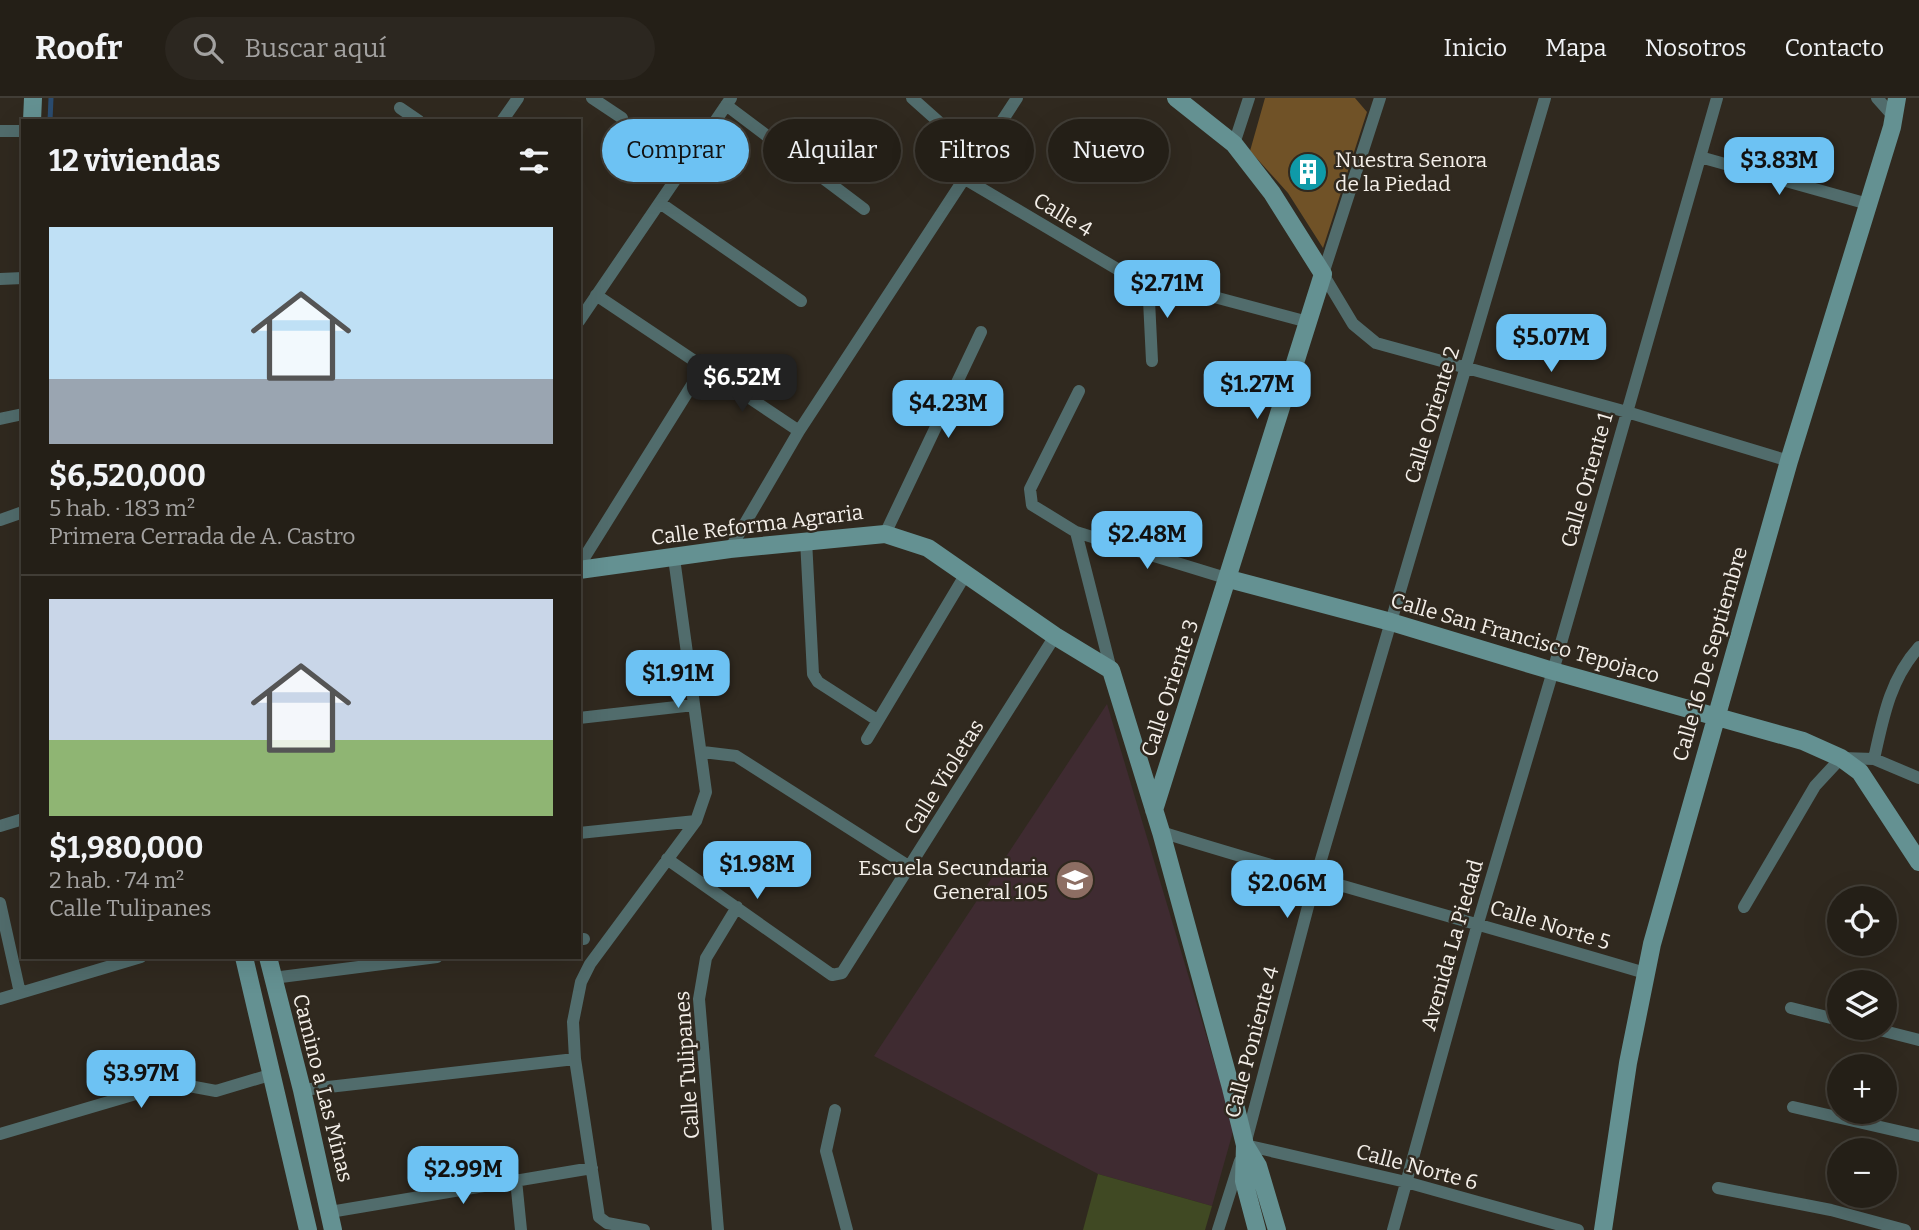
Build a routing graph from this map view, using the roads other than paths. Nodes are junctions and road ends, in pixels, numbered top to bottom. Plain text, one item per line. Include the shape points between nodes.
1 (33, 98) edge
2 (518, 98) edge
3 (592, 98) edge
4 (912, 98) edge
5 (1017, 98) edge
6 (1176, 98) edge
7 (1249, 98) edge
8 (1380, 98) edge
9 (1545, 98) edge
10 (1717, 98) edge
11 (1877, 98) edge
12 (1897, 98) edge
13 (729, 102) edge
14 (400, 108) dead end
15 (1894, 117) junction
16 (622, 118) dead end
17 (32, 119) edge
18 (416, 119) edge
19 (503, 119) edge
20 (936, 119) edge
21 (1003, 119) edge
22 (0, 131) edge
23 (21, 131) edge
24 (1234, 144) junction
25 (1700, 157) junction
26 (961, 182) edge
27 (971, 182) edge
28 (660, 203) junction
29 (1868, 204) junction
30 (864, 209) dead end
31 (1323, 274) junction
32 (21, 278) edge
33 (0, 279) edge
34 (1148, 280) junction
35 (596, 295) junction
36 (801, 301) dead end
37 (581, 318) edge
38 (1308, 322) junction
39 (981, 332) dead end
40 (1152, 361) dead end
41 (1466, 368) junction
42 (702, 369) junction
43 (1079, 391) dead end
44 (1627, 412) junction
45 (21, 414) edge
46 (0, 419) edge
47 (799, 431) junction
48 (1789, 461) junction
49 (21, 513) edge
50 (0, 520) edge
51 (1076, 532) junction
52 (885, 534) junction
53 (806, 540) junction
54 (730, 549) junction
55 (674, 558) junction
56 (581, 565) edge
57 (581, 568) edge
58 (967, 572) junction
59 (1229, 579) junction
60 (1391, 622) junction
61 (1055, 636) junction
62 (1919, 647) edge
63 (1111, 670) junction
64 (1553, 671) junction
65 (694, 705) junction
66 (1716, 717) junction
67 (581, 719) edge
68 (877, 720) junction
69 (867, 739) dead end
70 (703, 752) junction
71 (1841, 758) junction
72 (1874, 759) junction
73 (1919, 778) edge
74 (1154, 810) junction
75 (21, 820) edge
76 (696, 821) junction
77 (0, 826) edge
78 (1161, 832) junction
79 (581, 833) edge
80 (667, 859) junction
81 (1919, 862) edge
82 (910, 867) junction
83 (1315, 880) junction
84 (0, 903) edge
85 (737, 907) junction
86 (1744, 907) dead end
87 (1478, 923) junction
88 (134, 959) edge
89 (244, 959) edge
90 (268, 959) edge
91 (421, 959) edge
92 (1645, 974) junction
93 (273, 978) junction
94 (20, 993) junction
95 (0, 999) edge
96 (1791, 1008) dead end
97 (1827, 1017) edge
98 (1897, 1034) edge
99 (1919, 1040) edge
100 (575, 1059) junction
101 (273, 1074) junction
102 (302, 1090) junction
103 (1793, 1107) dead end
104 (835, 1110) dead end
105 (0, 1135) edge
106 (1919, 1136) edge
107 (1245, 1144) junction
108 (592, 1168) junction
109 (516, 1180) junction
110 (1406, 1182) junction
111 (1718, 1188) dead end
112 (330, 1212) junction
113 (1562, 1228) edge
114 (308, 1230) edge
115 (333, 1230) edge
116 (521, 1230) edge
117 (645, 1230) edge
118 (718, 1230) edge
119 (846, 1230) edge
120 (1219, 1230) edge
121 (1257, 1230) edge
122 (1278, 1230) edge
123 (1393, 1230) edge
124 (1578, 1230) edge
125 (1603, 1230) edge
126 (1905, 1230) edge

1 - 17 main road
2 - 19 street
3 - 16 street
4 - 20 street
5 - 21 street
6 - 24 main road
7 - 24 street
8 - 31 street
9 - 41 street, Calle Oriente 2
10 - 25 street, Calle Oriente 1
11 - 15 street
12 - 15 main road, Calle 16 De Septiembre
13 - 28 street
13 - 30 street
14 - 18 street
15 - 29 main road, Calle 16 De Septiembre
22 - 23 street
24 - 31 main road via 1272,193
25 - 29 street
25 - 44 street, Calle Oriente 1
26 - 47 street
27 - 34 street, Calle 4 via 1124,273
28 - 35 street
28 - 36 street
29 - 48 main road, Calle 16 De Septiembre
31 - 38 main road, Calle Oriente 3
31 - 41 street via 1353,324 1368,338
32 - 33 street
34 - 38 street, Calle 4
34 - 40 street
35 - 37 street
35 - 42 street
38 - 59 main road, Calle Oriente 3
39 - 52 street
41 - 44 street
41 - 60 street, Calle Oriente 2
42 - 47 street
42 - 56 street
43 - 51 street via 1029,496 1036,509
44 - 48 street
44 - 64 street, Calle Oriente 1
45 - 46 street
47 - 54 street
48 - 66 main road, Calle 16 De Septiembre
49 - 50 street
51 - 59 street
51 - 63 street
52 - 53 main road, Calle Reforma Agraria
52 - 58 main road, Calle Reforma Agraria via 928,548
53 - 54 main road, Calle Reforma Agraria
53 - 68 street via 813,674 818,682
54 - 55 main road, Calle Reforma Agraria
55 - 57 main road, Calle Reforma Agraria
55 - 65 street
58 - 61 main road, Calle Reforma Agraria
58 - 68 street
59 - 60 main road, Calle San Francisco Tepojaco
59 - 74 main road, Calle Oriente 3
60 - 64 main road, Calle San Francisco Tepojaco
60 - 83 street, Calle Poniente 4
61 - 63 main road, Calle Reforma Agraria
61 - 82 street, Calle Violetas
62 - 72 street via 1888,697
63 - 74 main road
64 - 66 main road, Calle San Francisco Tepojaco
64 - 87 street, Avenida La Piedad
65 - 67 street
65 - 70 street
66 - 71 main road, Calle San Francisco Tepojaco via 1803,741
66 - 92 main road, Calle 16 De Septiembre
68 - 69 street
70 - 76 street via 706,792
70 - 82 street via 736,756
71 - 72 street
71 - 81 main road, Calle San Francisco Tepojaco via 1867,782
71 - 86 street via 1815,786
72 - 73 street
74 - 78 main road
75 - 77 street
76 - 79 street
76 - 80 street
78 - 83 street, Calle Norte 5
78 - 107 main road
80 - 85 street
80 - 100 street via 581,982 573,1022
82 - 85 street, Calle Violetas via 842,973 832,975
83 - 87 street, Calle Norte 5
83 - 107 street, Calle Poniente 4
84 - 94 street
85 - 118 street, Calle Tulipanes via 706,958 699,999
87 - 92 street, Calle Norte 5
87 - 110 street, Avenida La Piedad
88 - 94 street
89 - 101 main road
90 - 93 main road, Camino a Las Minas
91 - 93 street
92 - 125 main road, Calle 16 De Septiembre
93 - 102 main road, Camino a Las Minas
94 - 95 street
96 - 97 street
98 - 99 street
100 - 102 street
100 - 108 street
101 - 105 street via 216,1091 173,1083
101 - 114 main road
102 - 112 main road, Camino a Las Minas
103 - 106 street
104 - 119 street via 826,1151
107 - 110 street, Calle Norte 6
107 - 120 street, Calle Poniente 4
107 - 121 main road via 1244,1181
107 - 122 main road via 1258,1166
108 - 109 street
108 - 117 street via 602,1221
109 - 112 street
109 - 116 street
110 - 113 street, Calle Norte 6
110 - 123 street, Avenida La Piedad
111 - 126 street
112 - 115 main road, Camino a Las Minas
113 - 124 street, Calle Norte 6

